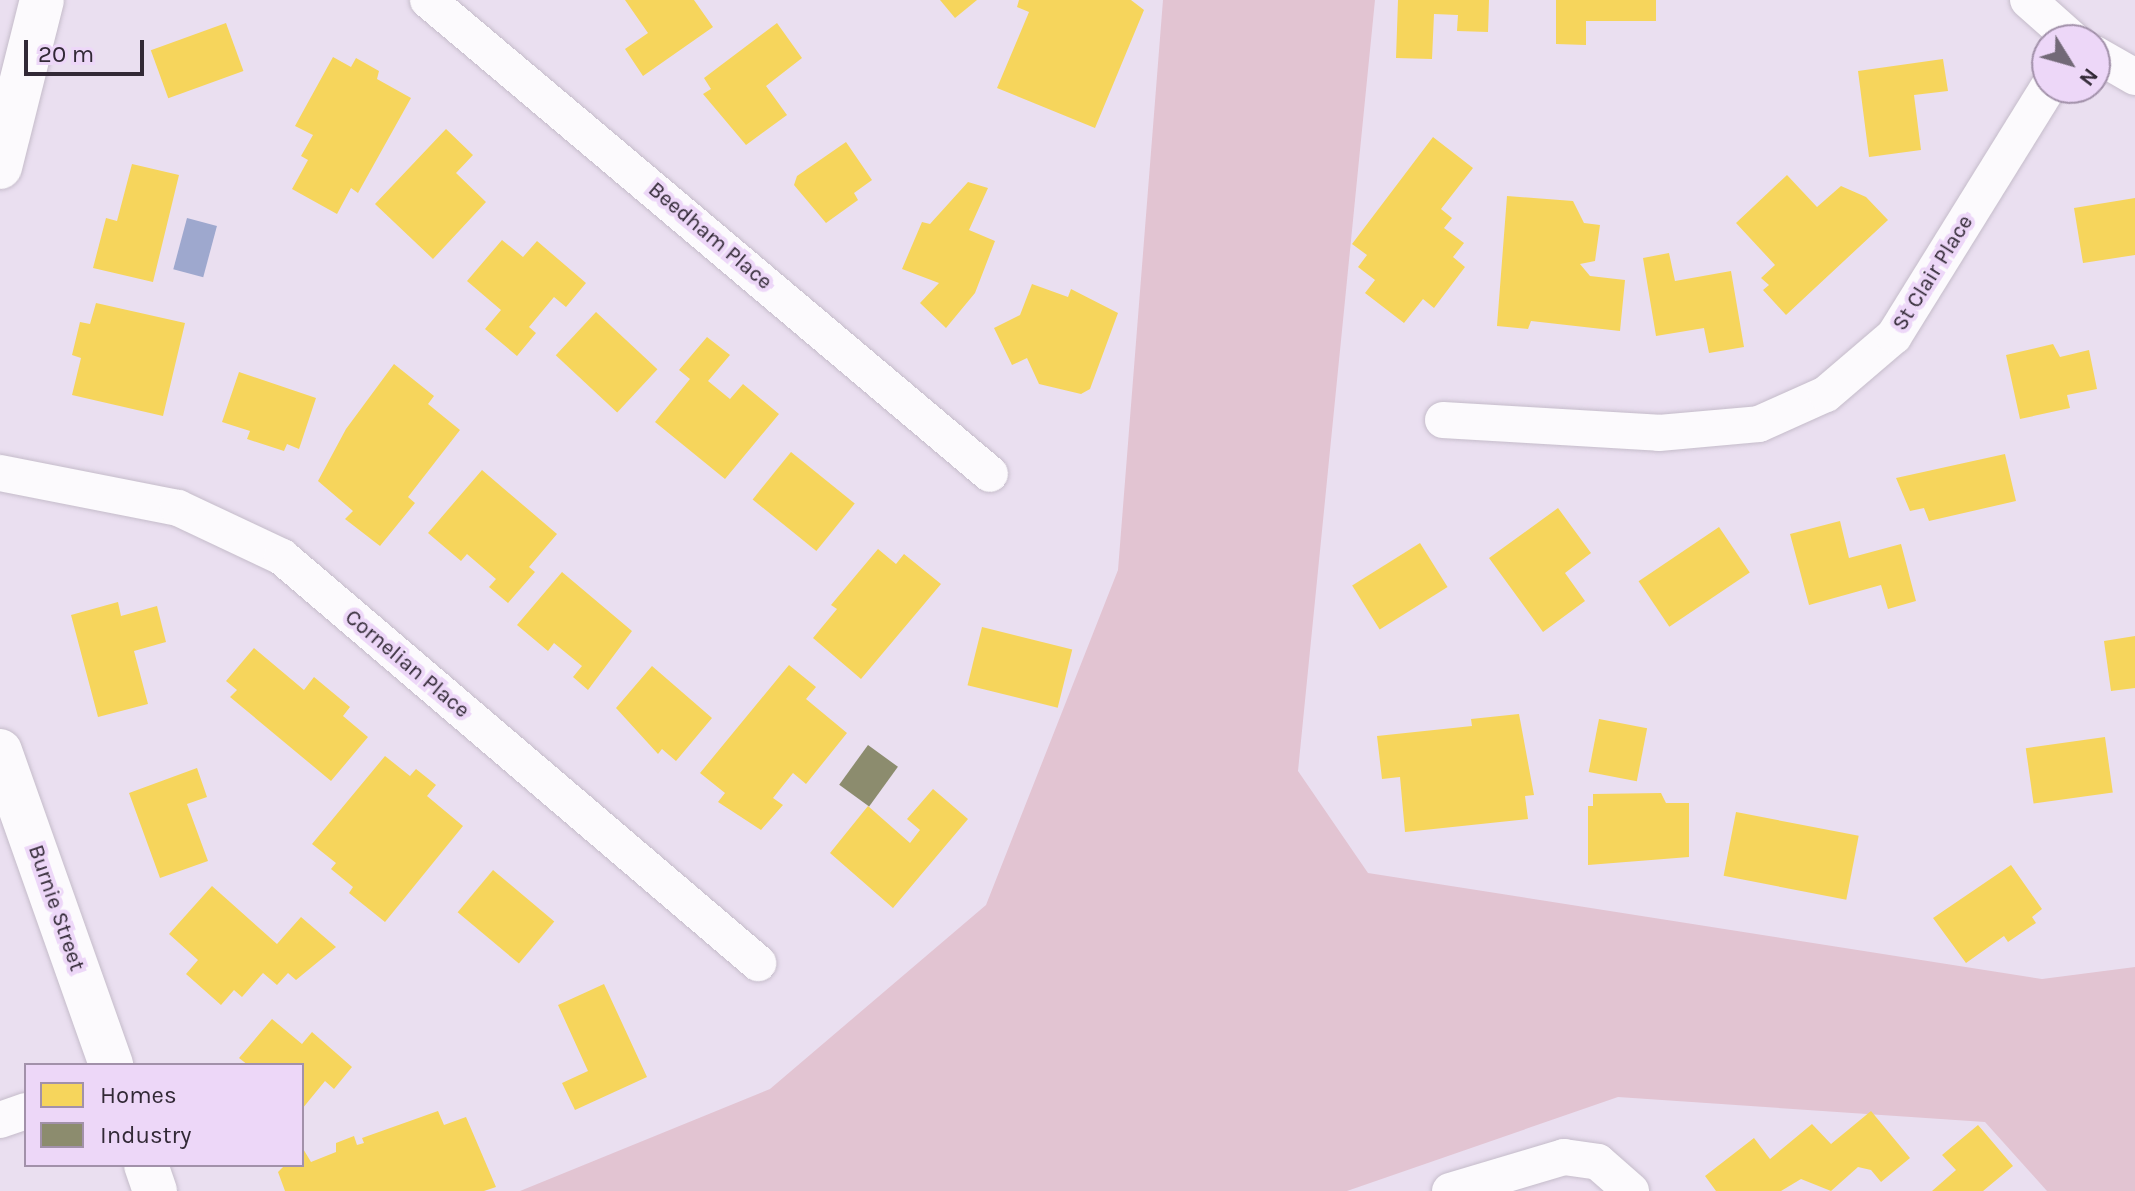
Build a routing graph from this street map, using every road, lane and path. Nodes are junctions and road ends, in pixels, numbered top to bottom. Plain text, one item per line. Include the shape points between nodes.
1 (42, 0) edge
2 (428, 0) edge
3 (2028, 0) edge
4 (2055, 24) edge
5 (2111, 63) edge
6 (2135, 77) edge
7 (2038, 104) edge
8 (1, 161) edge
9 (1443, 420) dead end
10 (0, 473) edge
11 (990, 474) dead end
12 (0, 751) edge
13 (758, 963) dead end
14 (110, 1063) edge
15 (24, 1112) edge
16 (0, 1120) edge
17 (147, 1167) edge
18 (155, 1191) edge
19 (1450, 1191) edge
20 (1631, 1191) edge

1 - 8 street
2 - 11 street, Beedham Place
3 - 4 street
5 - 6 street
7 - 9 street, St Clair Place via 1894,336 1826,394 1759,424 1659,433
10 - 13 street, Cornelian Place via 178,508 282,557
12 - 14 street, Burnie Street
15 - 16 street
17 - 18 street
19 - 20 street via 1564,1157 1598,1162

